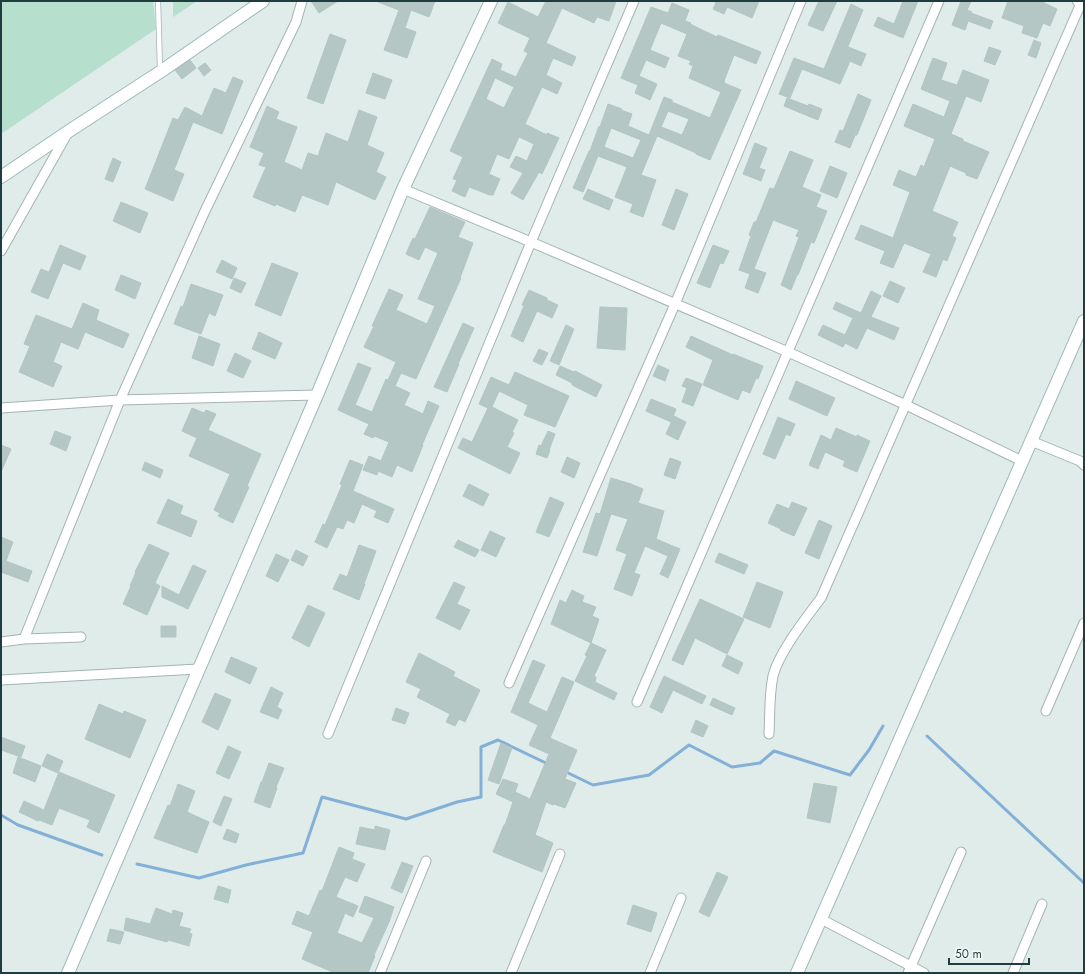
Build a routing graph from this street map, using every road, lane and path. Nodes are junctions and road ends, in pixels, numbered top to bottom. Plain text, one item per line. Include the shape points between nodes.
1 (158, 1) edge
2 (263, 1) edge
3 (302, 1) edge
4 (491, 1) edge
5 (634, 1) edge
6 (801, 1) edge
7 (939, 1) edge
8 (1082, 2) edge
9 (160, 72) junction
10 (69, 131) junction
11 (1, 177) edge
12 (403, 189) junction
13 (531, 242) junction
14 (1, 251) edge
15 (676, 304) junction
16 (1084, 322) edge
17 (788, 352) junction
18 (317, 395) junction
19 (120, 400) junction
20 (906, 405) junction
21 (1, 408) edge
22 (1031, 441) junction
23 (1022, 461) junction
24 (1084, 466) edge
25 (1084, 623) edge
26 (81, 637) dead end
27 (24, 639) junction
28 (1, 642) edge
29 (198, 669) junction
30 (1, 680) edge
31 (509, 683) dead end
32 (637, 702) dead end
33 (1046, 711) dead end
34 (328, 734) dead end
35 (769, 734) dead end
36 (961, 852) dead end
37 (560, 854) dead end
38 (426, 861) dead end
39 (681, 898) dead end
40 (1042, 904) dead end
41 (821, 919) junction
42 (910, 970) edge
43 (68, 973) edge
44 (380, 973) edge
45 (511, 973) edge
46 (650, 973) edge
47 (797, 973) edge
48 (924, 973) edge
49 (1013, 973) edge

1 - 9 lane
2 - 9 street
3 - 19 street via 296,22 205,211
4 - 12 street
5 - 13 street
6 - 15 street
7 - 17 street
8 - 20 street
9 - 10 street
10 - 11 street
10 - 14 street
12 - 13 street
12 - 18 street
13 - 15 street
13 - 34 street
15 - 17 street
15 - 31 street
16 - 22 street
17 - 20 street
17 - 32 street
18 - 19 street
18 - 29 street
19 - 21 street
19 - 27 street
20 - 23 street
20 - 35 street via 821,598 780,658 770,696
22 - 23 street
22 - 24 street via 1080,461
23 - 41 street
25 - 33 street
26 - 27 street
27 - 28 street
29 - 30 street
29 - 43 street
36 - 42 street
37 - 45 street
38 - 44 street
39 - 46 street
40 - 49 street
41 - 42 street
41 - 47 street
42 - 48 street

